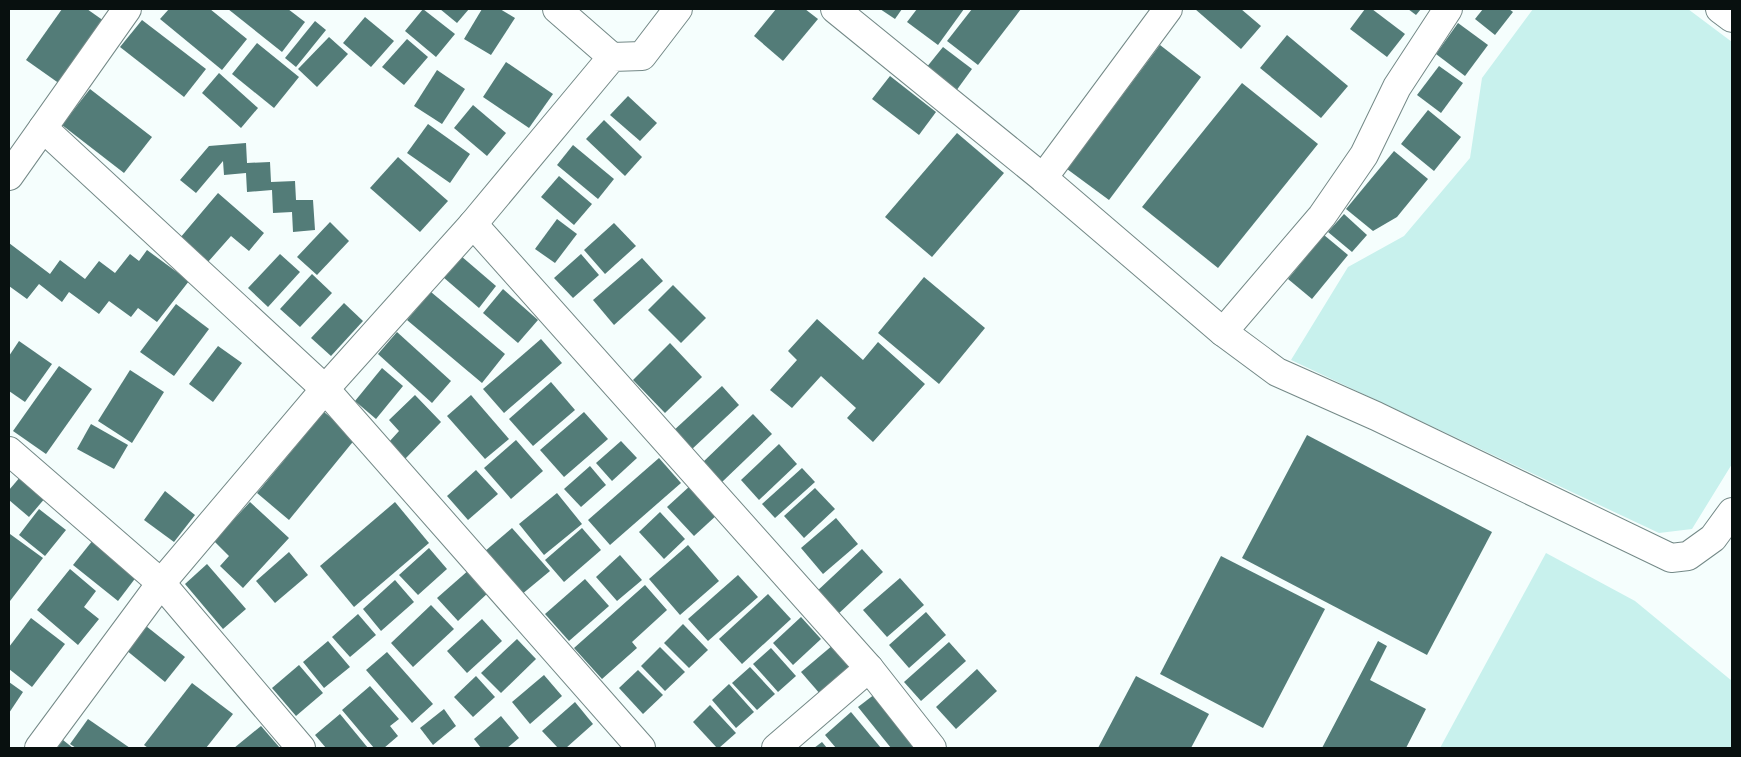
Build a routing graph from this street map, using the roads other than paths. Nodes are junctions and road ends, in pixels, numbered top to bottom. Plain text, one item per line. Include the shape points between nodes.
1 (127, 9) edge
2 (558, 9) edge
3 (678, 9) edge
4 (835, 9) edge
5 (1168, 9) edge
6 (1448, 9) edge
7 (1720, 9) edge
8 (1732, 18) edge
9 (612, 57) junction
10 (43, 128) junction
11 (9, 176) edge
12 (1043, 178) junction
13 (473, 224) junction
14 (1223, 332) junction
15 (324, 389) junction
16 (9, 451) edge
17 (1732, 512) edge
18 (161, 584) junction
19 (869, 668) junction
20 (39, 748) edge
21 (301, 748) edge
22 (641, 748) edge
23 (776, 748) edge
24 (932, 748) edge

1 - 10 lane
2 - 9 lane
3 - 9 lane via 642,56
4 - 12 lane
5 - 12 lane
6 - 14 lane via 1397,87 1364,155 1322,216
7 - 8 lane
9 - 13 lane
10 - 11 lane
10 - 15 lane
12 - 14 lane
13 - 15 lane
13 - 19 lane
14 - 17 lane via 1278,372 1671,558 1688,556 1713,538
15 - 18 lane
15 - 22 lane
16 - 18 lane
18 - 20 lane
18 - 21 lane
19 - 23 lane
19 - 24 lane

